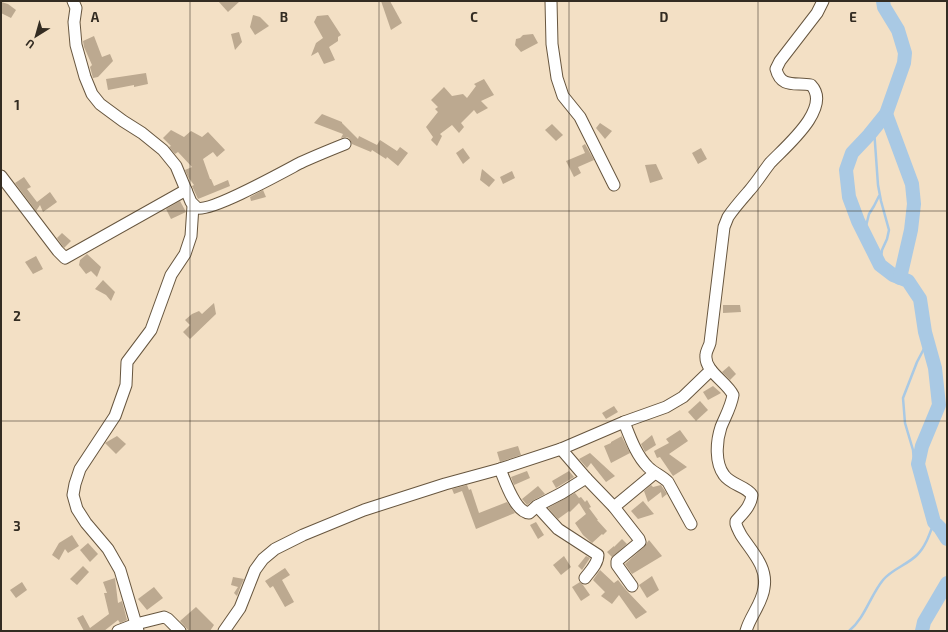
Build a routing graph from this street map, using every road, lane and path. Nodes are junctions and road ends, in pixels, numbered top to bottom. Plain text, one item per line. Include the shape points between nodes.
1 (73, 1) edge
2 (550, 1) edge
3 (824, 1) edge
4 (345, 144) dead end
5 (1, 176) edge
6 (614, 185) dead end
7 (186, 190) junction
8 (193, 206) junction
9 (711, 370) junction
10 (624, 422) junction
11 (561, 449) junction
12 (500, 469) junction
13 (655, 474) junction
14 (586, 478) junction
15 (537, 506) junction
16 (614, 507) junction
17 (691, 524) dead end
18 (585, 578) dead end
19 (632, 586) dead end
20 (137, 627) edge
21 (118, 631) edge
22 (180, 631) edge
23 (224, 631) edge
24 (746, 631) edge

1 - 7 street via 76,8 76,45 92,94 100,104 164,150 176,166
2 - 6 street via 553,51 563,96 580,117
3 - 9 street via 776,69 785,83 806,84 814,88 817,98 813,112 796,138 769,164 731,213 724,228 710,343 706,356 706,362
4 - 8 street via 302,162 219,204 200,209
5 - 7 street via 65,258
7 - 8 street
8 - 20 street via 191,236 186,254 170,275 150,330 126,362 126,385 115,416 80,469 73,495 77,509 108,549 120,570
9 - 10 street via 675,403
9 - 24 street via 732,395 721,428 718,464 726,477 752,495 748,507 736,524 764,570 765,587 762,598
10 - 11 street
10 - 13 street via 643,462
11 - 12 street
11 - 14 street
12 - 15 street via 518,508 529,513
12 - 23 street via 364,510 275,549 255,570 240,608
13 - 16 street
13 - 17 street via 668,482
14 - 15 street
14 - 16 street
15 - 18 street via 558,529 598,555 596,563
16 - 19 street via 640,542 617,561 617,565
20 - 21 street
20 - 22 street via 164,617

